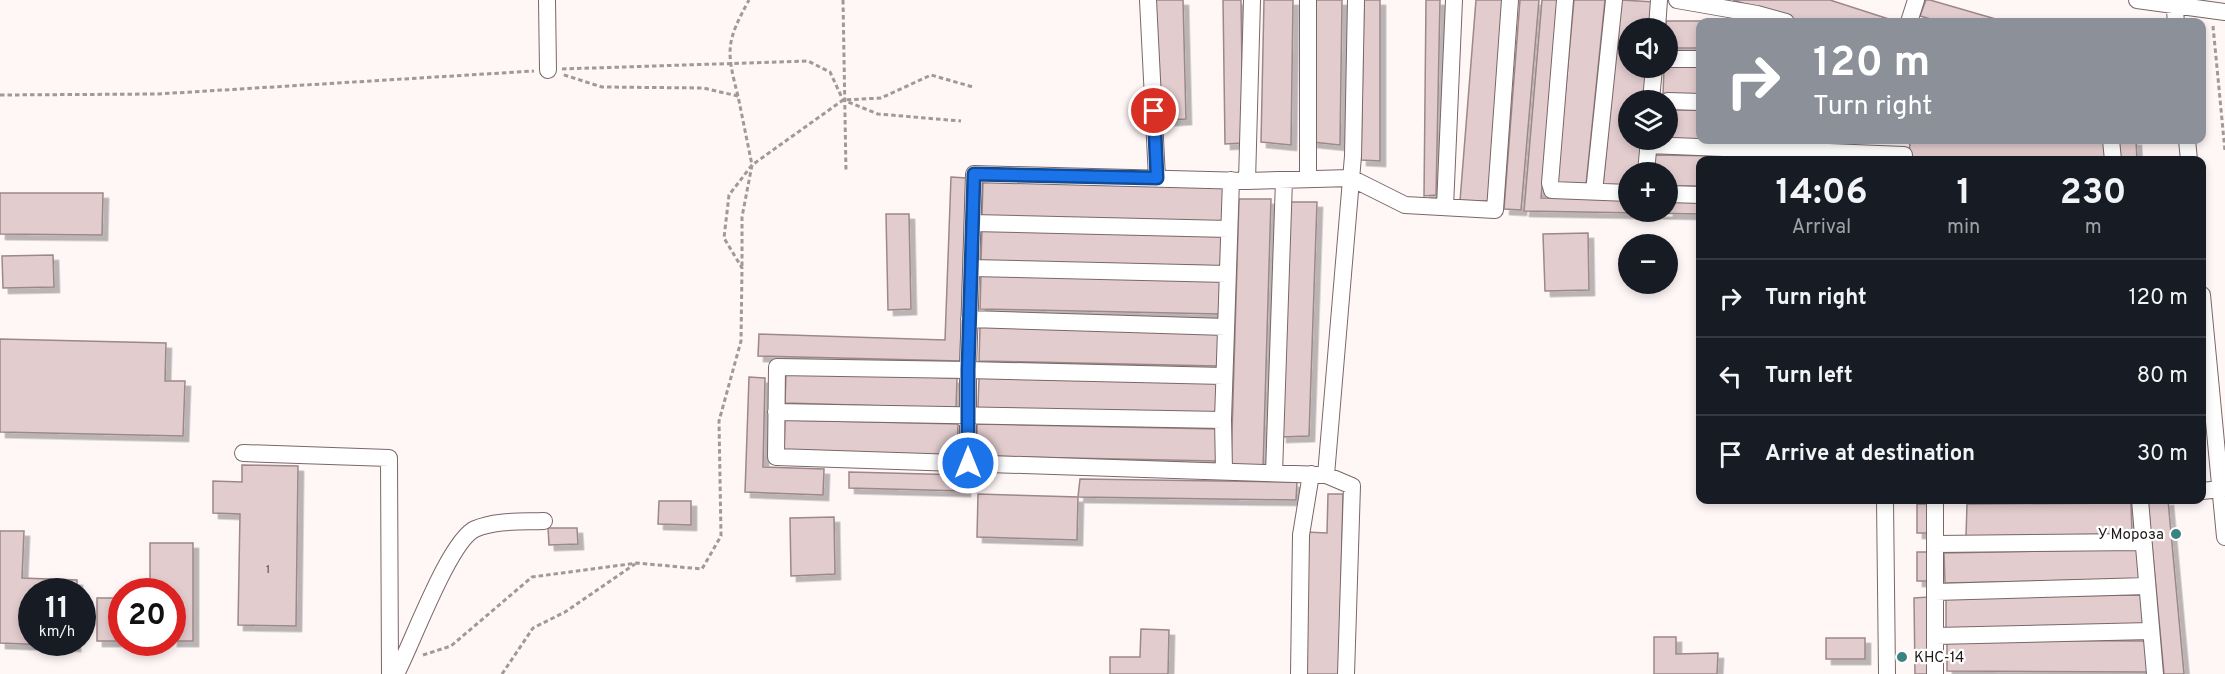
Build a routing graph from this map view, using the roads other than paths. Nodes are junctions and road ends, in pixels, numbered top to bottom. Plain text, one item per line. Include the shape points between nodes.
1 (547, 0) edge
2 (1148, 0) edge
3 (1252, 0) edge
4 (1308, 0) edge
5 (1356, 0) edge
6 (1454, 0) edge
7 (1510, 0) edge
8 (1565, 0) edge
9 (1614, 0) edge
10 (1659, 0) edge
11 (1677, 0) edge
12 (1916, 0) edge
13 (2137, 0) edge
14 (2174, 2) edge
15 (2218, 11) edge
16 (1658, 18) edge
17 (1772, 18) edge
18 (1914, 18) edge
19 (2176, 18) edge
20 (1678, 59) edge
21 (1696, 59) edge
22 (548, 70) road end
23 (1678, 101) edge
24 (1696, 102) edge
25 (1678, 143) edge
26 (1696, 144) edge
27 (1699, 144) edge
28 (1904, 152) edge
29 (1157, 178) junction
30 (1352, 178) junction
31 (1308, 179) junction
32 (1239, 180) junction
33 (1284, 180) junction
34 (1594, 192) junction
35 (1618, 193) edge
36 (1678, 194) edge
37 (1696, 195) edge
38 (1445, 207) junction
39 (973, 223) junction
40 (1229, 229) junction
41 (971, 268) junction
42 (1227, 274) junction
43 (969, 319) junction
44 (1226, 327) junction
45 (2206, 338) edge
46 (968, 370) junction
47 (1224, 376) junction
48 (776, 412) junction
49 (968, 414) junction
50 (1223, 420) junction
51 (243, 453) dead end
52 (968, 463) junction
53 (1224, 471) junction
54 (1274, 473) junction
55 (1319, 475) junction
56 (2220, 489) junction
57 (2206, 491) edge
58 (1885, 504) edge
59 (1935, 504) edge
60 (2140, 504) edge
61 (544, 521) dead end
62 (2225, 537) edge
63 (2144, 542) junction
64 (1935, 544) junction
65 (2147, 586) junction
66 (1935, 592) junction
67 (2151, 631) junction
68 (1935, 636) junction
69 (399, 667) edge
70 (390, 674) edge
71 (1299, 674) edge
72 (1346, 674) edge
73 (1887, 674) edge
74 (1935, 674) edge
75 (2155, 674) edge

1 - 22 street
2 - 29 street
3 - 32 street
4 - 31 street
5 - 30 street
6 - 38 street
7 - 38 street via 1495,210
8 - 34 street via 1550,183 1557,192
9 - 34 street
10 - 16 street
11 - 17 street
12 - 18 street
13 - 14 street
14 - 15 street
14 - 19 street
20 - 21 street
23 - 24 street
25 - 26 street
27 - 28 street
29 - 32 street
29 - 39 street via 974,174
30 - 31 street
30 - 38 street via 1405,205
30 - 55 street
31 - 33 street
32 - 33 street
32 - 40 street
33 - 54 street
34 - 35 street
36 - 37 street
39 - 40 street
39 - 41 street
40 - 42 street
41 - 42 street
41 - 43 street
42 - 44 street
43 - 44 street
43 - 46 street
44 - 47 street
45 - 56 street
46 - 47 street
46 - 48 street via 777,367
46 - 49 street
47 - 50 street
48 - 49 street
48 - 52 street via 776,457
49 - 50 street
49 - 52 street
50 - 53 street
51 - 70 street via 389,458
52 - 53 street
53 - 54 street
54 - 55 street
55 - 71 street via 1301,535
55 - 72 street via 1352,486
56 - 57 street
56 - 62 street
58 - 73 street
59 - 64 street
60 - 63 street
61 - 69 street via 473,530 452,554
63 - 64 street
63 - 65 street
64 - 66 street
65 - 66 street
65 - 67 street
66 - 68 street
67 - 68 street
67 - 75 street
68 - 74 street

